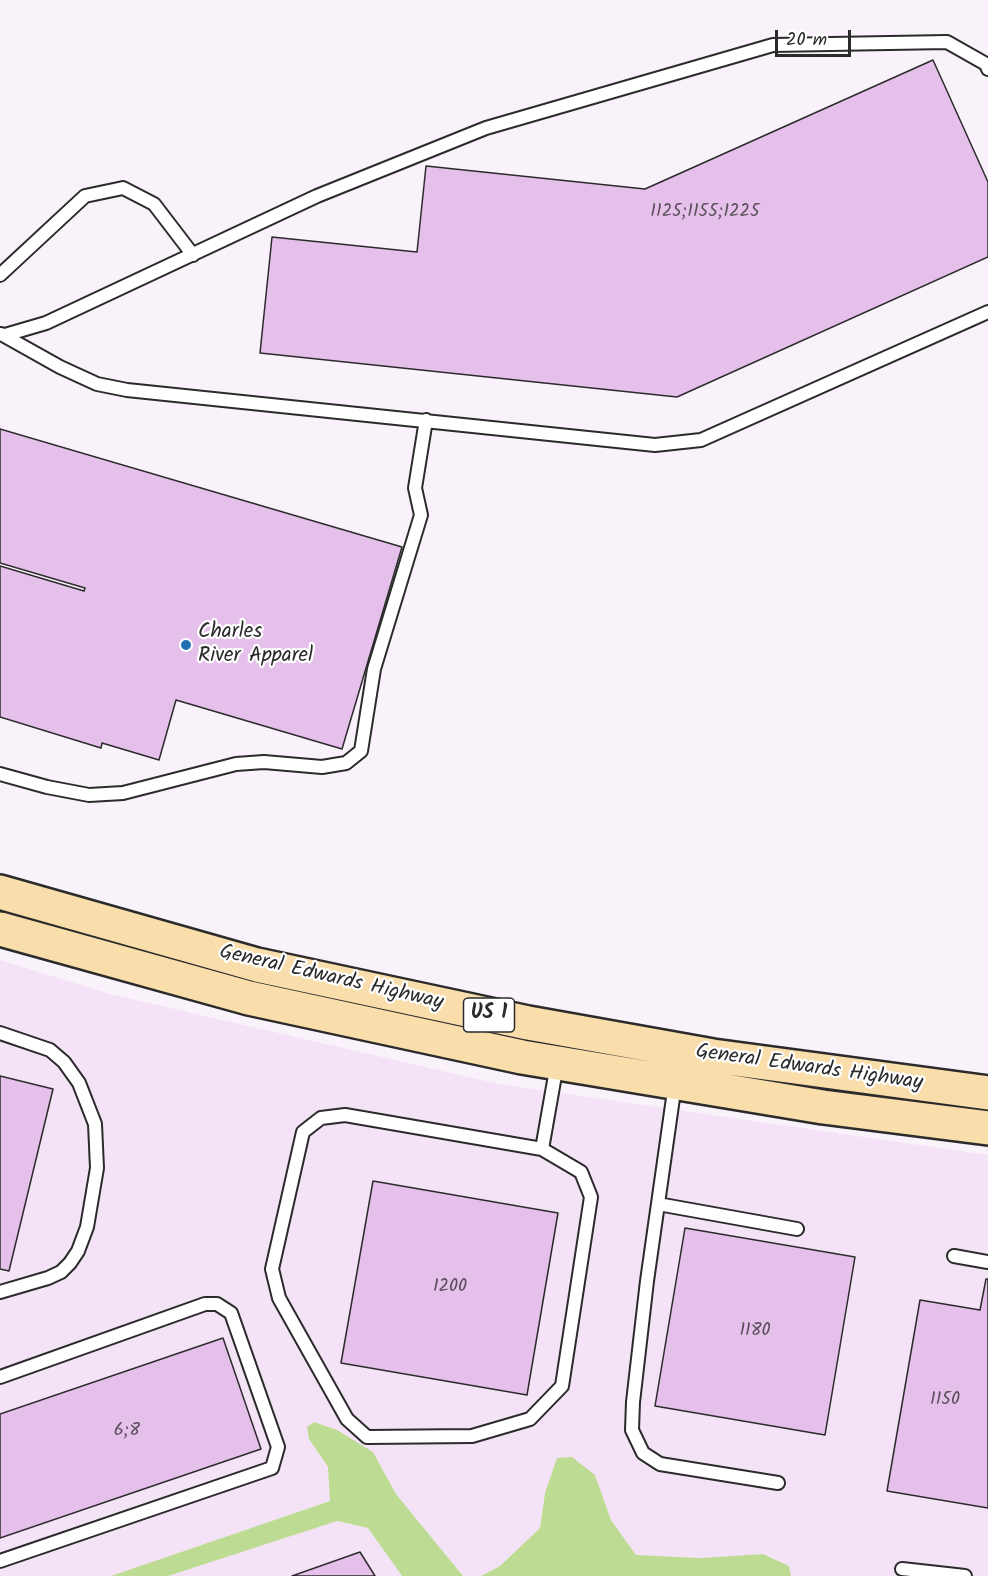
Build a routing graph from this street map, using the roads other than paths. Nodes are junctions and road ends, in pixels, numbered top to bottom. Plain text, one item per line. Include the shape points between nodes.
1 (988, 69) edge
2 (193, 255) junction
3 (0, 274) edge
4 (988, 312) edge
5 (3, 334) edge
6 (426, 420) junction
7 (0, 774) edge
8 (0, 892) edge
9 (0, 928) edge
10 (0, 1033) edge
11 (557, 1063) junction
12 (675, 1083) junction
13 (988, 1093) edge
14 (988, 1128) edge
15 (542, 1149) junction
16 (658, 1204) junction
17 (796, 1228) dead end
18 (954, 1256) dead end
19 (988, 1262) edge
20 (0, 1292) edge
21 (0, 1377) edge
22 (778, 1483) dead end
23 (0, 1561) edge
24 (902, 1569) dead end
25 (965, 1576) edge

1 - 2 lane via 986,64 947,42 773,45 486,128 317,196
2 - 3 lane via 154,204 123,188 86,196
2 - 5 lane via 46,323
4 - 6 lane via 701,440 655,445
5 - 6 lane via 97,384
6 - 7 lane via 415,488 421,515 374,669 361,751 346,763 322,767 236,764 123,793 89,795
8 - 13 main road, General Edwards Highway / US 1 via 257,964 505,1018 713,1056
9 - 11 main road, General Edwards Highway / US 1 via 249,998
10 - 20 lane via 50,1050 64,1062 79,1083 95,1124 97,1168 87,1227 78,1251 66,1267 32,1284
11 - 12 main road, General Edwards Highway / US 1
11 - 15 lane
12 - 14 main road, General Edwards Highway / US 1
12 - 16 lane
15 - 15 lane via 345,1115 321,1118 303,1132 272,1269 279,1298 347,1419 367,1437 472,1436 530,1419 562,1386 591,1197 581,1172
16 - 17 lane
16 - 22 lane via 632,1430 643,1453 660,1464
18 - 19 lane
21 - 23 lane via 205,1304 217,1304 231,1313 278,1447 272,1468
24 - 25 lane

